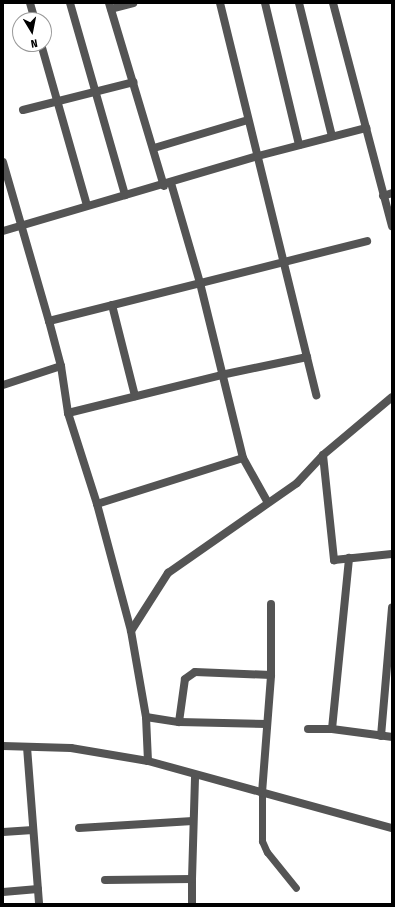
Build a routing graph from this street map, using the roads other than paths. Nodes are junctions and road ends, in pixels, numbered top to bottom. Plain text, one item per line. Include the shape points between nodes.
1 (70, 3) edge
2 (133, 3) edge
3 (220, 3) edge
4 (265, 3) edge
5 (299, 3) edge
6 (333, 3) edge
7 (110, 6) edge
8 (43, 52) edge
9 (134, 82) junction
10 (96, 90) junction
11 (57, 100) junction
12 (23, 110) dead end
13 (248, 120) junction
14 (366, 128) junction
15 (332, 136) junction
16 (299, 145) junction
17 (154, 148) junction
18 (258, 156) junction
19 (3, 162) edge
20 (167, 184) junction
21 (392, 193) edge
22 (125, 195) junction
23 (383, 196) junction
24 (87, 205) junction
25 (21, 226) junction
26 (392, 226) edge
27 (3, 231) edge
28 (366, 241) dead end
29 (284, 262) junction
30 (200, 283) junction
31 (112, 305) junction
32 (49, 321) junction
33 (307, 357) junction
34 (61, 366) junction
35 (221, 375) junction
36 (3, 385) edge
37 (316, 395) dead end
38 (135, 396) junction
39 (392, 397) edge
40 (68, 413) junction
41 (323, 455) junction
42 (243, 458) junction
43 (268, 503) junction
44 (97, 504) junction
45 (392, 554) edge
46 (349, 558) junction
47 (271, 604) dead end
48 (392, 607) edge
49 (131, 631) junction
50 (271, 675) junction
51 (146, 717) junction
52 (179, 722) junction
53 (267, 724) junction
54 (308, 729) dead end
55 (332, 729) junction
56 (381, 736) junction
57 (392, 737) edge
58 (3, 746) edge
59 (27, 747) junction
60 (148, 761) junction
61 (195, 775) junction
62 (262, 793) junction
63 (193, 821) junction
64 (79, 828) dead end
65 (392, 828) edge
66 (33, 830) junction
67 (3, 832) edge
68 (192, 879) junction
69 (105, 880) dead end
70 (296, 888) dead end
71 (38, 889) junction
72 (3, 892) edge
73 (39, 904) edge
74 (192, 904) edge

1 - 10 street
2 - 7 street
3 - 13 street
4 - 16 street
5 - 15 street
6 - 14 street
7 - 9 street
8 - 11 street
9 - 10 street
9 - 17 street
10 - 11 street
10 - 22 street
11 - 12 street
11 - 24 street
13 - 17 street
13 - 18 street
14 - 15 street
14 - 23 street
15 - 16 street
16 - 18 street
17 - 20 street
18 - 20 street
18 - 29 street
19 - 25 street
20 - 22 street
20 - 30 street
21 - 23 street
22 - 24 street
23 - 26 street
24 - 25 street
25 - 27 street
25 - 32 street
28 - 29 street
29 - 30 street
29 - 33 street
30 - 31 street
30 - 35 street
31 - 32 street
31 - 38 street
32 - 34 street
33 - 35 street
33 - 37 street
34 - 36 street
34 - 40 street
35 - 38 street
35 - 42 street
38 - 40 street
39 - 41 street
40 - 44 street
41 - 43 street via 297,483
41 - 46 street via 334,560
42 - 43 street
42 - 44 street
43 - 49 street via 168,573
44 - 49 street
45 - 46 street
46 - 55 street
47 - 50 street
48 - 56 street
49 - 51 street
50 - 52 street via 195,672 186,679
50 - 53 street
51 - 52 street
51 - 60 street
52 - 53 street
53 - 62 street
54 - 55 street
55 - 56 street
56 - 57 street
58 - 59 street
59 - 60 street via 71,748
59 - 66 street
60 - 61 street
61 - 62 street
61 - 63 street
62 - 65 street
62 - 70 lane via 262,841 267,852
63 - 64 street
63 - 68 street
66 - 67 street
66 - 71 street
68 - 69 street
68 - 74 street
71 - 72 street
71 - 73 street

